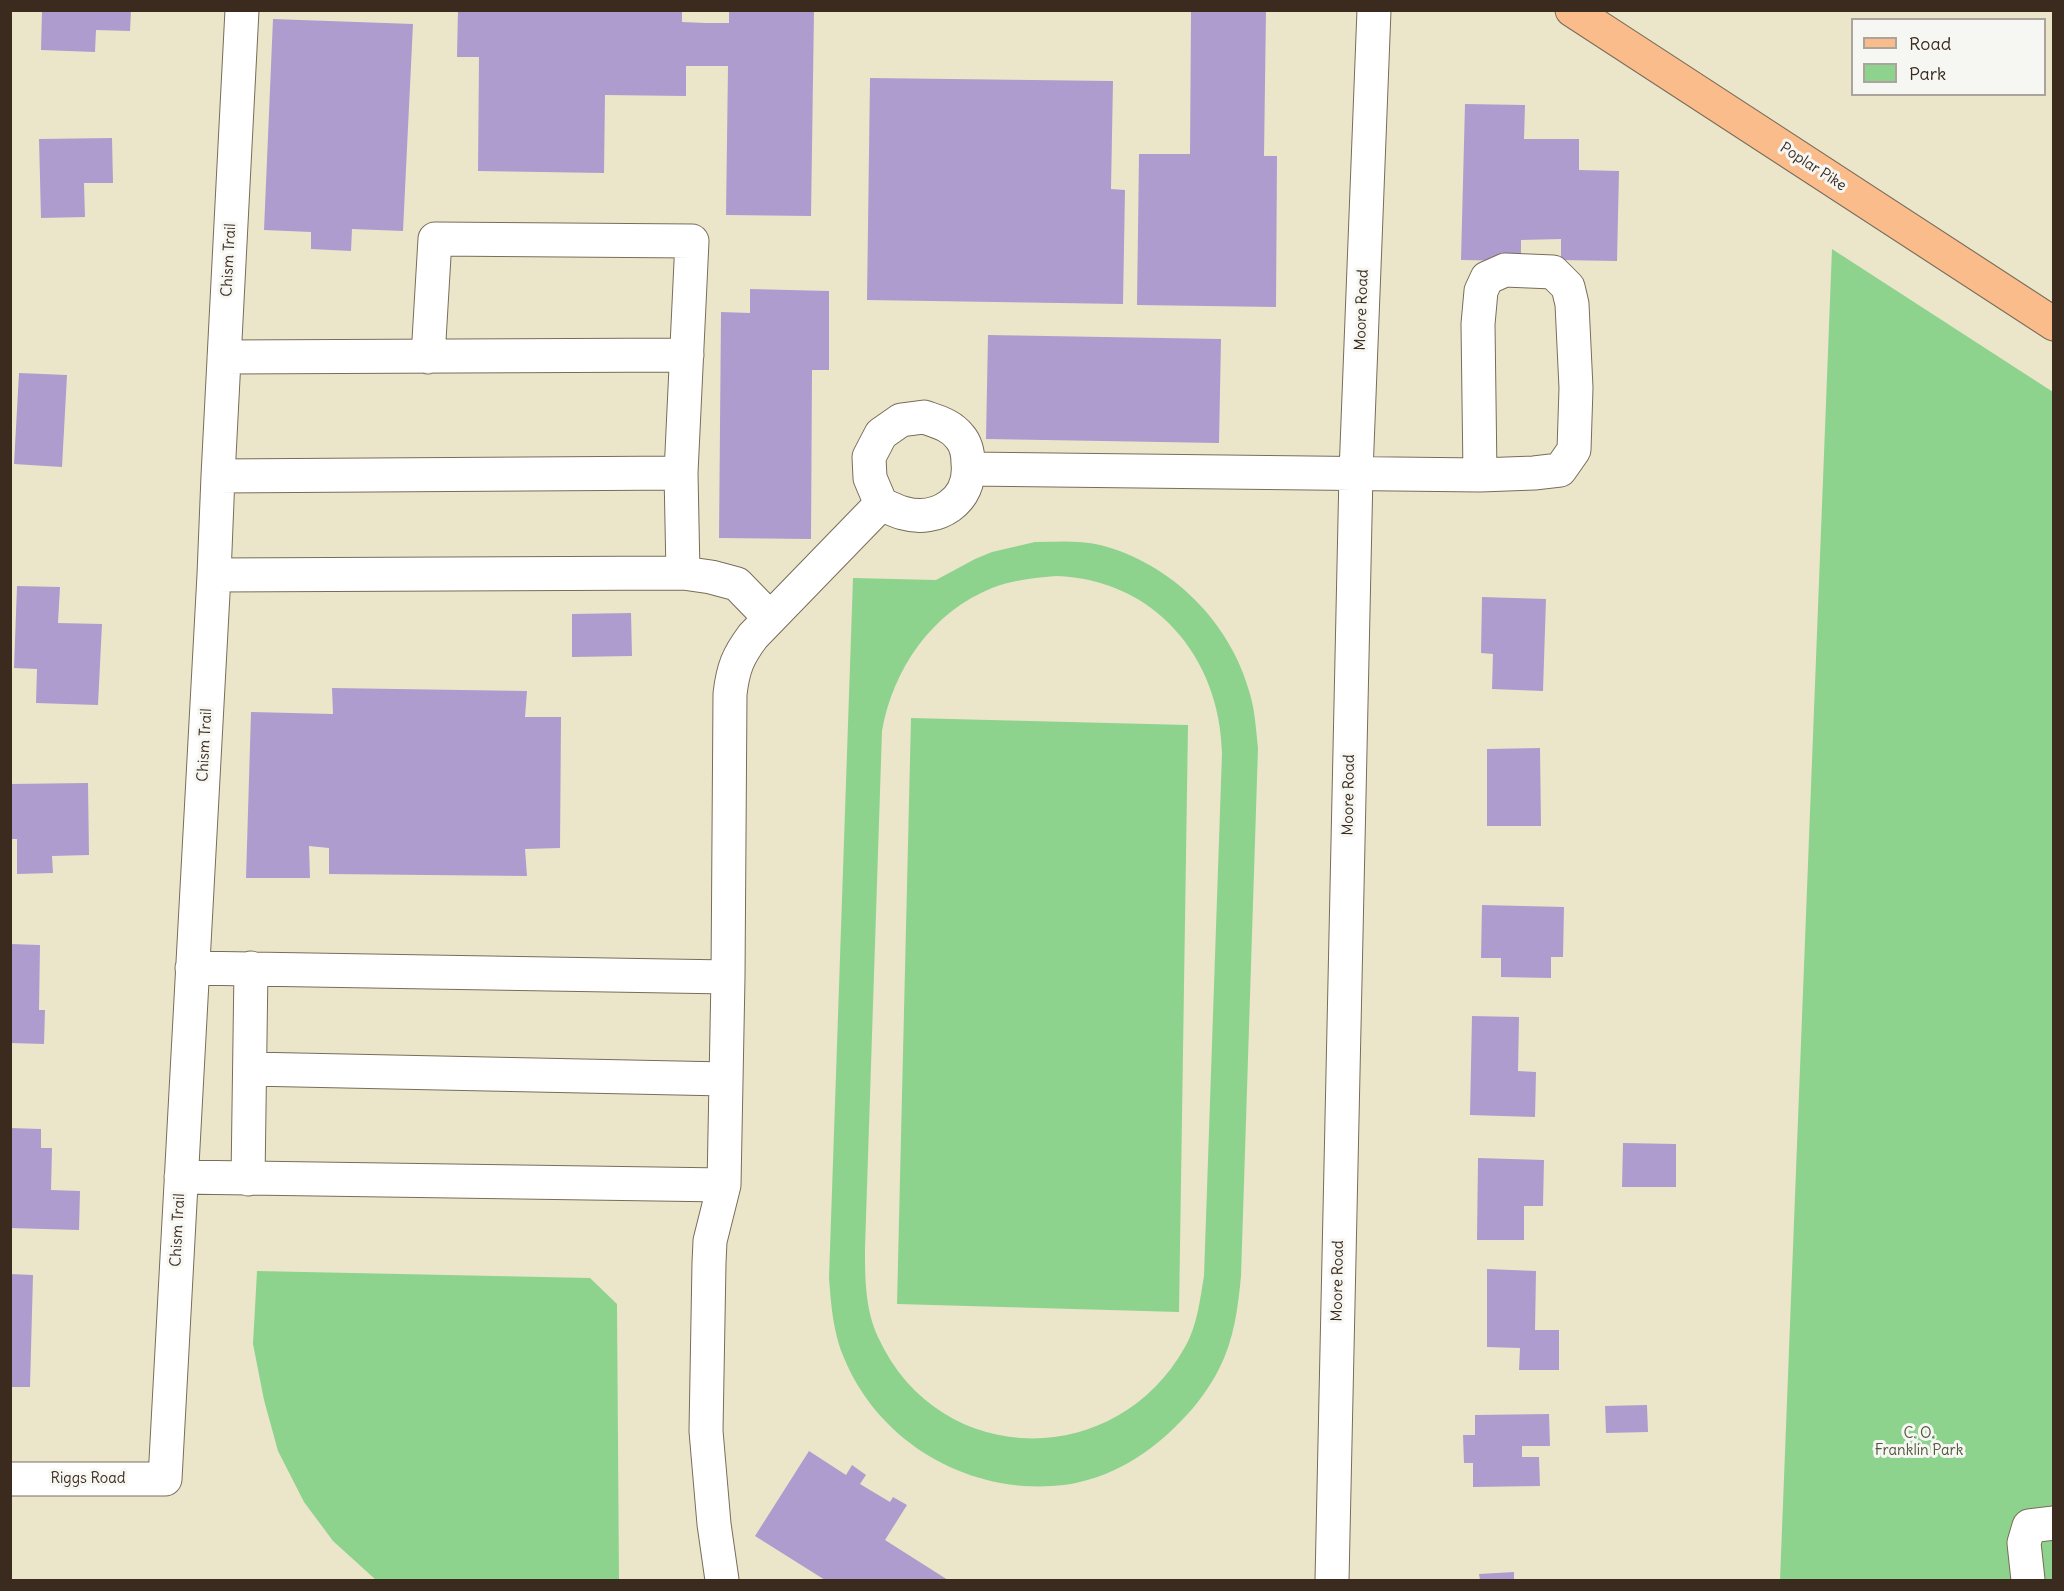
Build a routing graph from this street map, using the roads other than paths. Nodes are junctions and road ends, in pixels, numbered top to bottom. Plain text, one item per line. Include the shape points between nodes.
1 (242, 10) edge
2 (1374, 10) edge
3 (1572, 10) edge
4 (2054, 324) edge
5 (687, 356) junction
6 (224, 357) junction
7 (428, 357) junction
8 (969, 469) junction
9 (681, 473) junction
10 (1356, 473) junction
11 (1480, 475) junction
12 (218, 476) junction
13 (881, 504) junction
14 (683, 573) junction
15 (214, 575) junction
16 (770, 618) junction
17 (192, 968) junction
18 (251, 969) junction
19 (728, 977) junction
20 (250, 1069) junction
21 (725, 1079) junction
22 (181, 1177) junction
23 (248, 1179) junction
24 (724, 1185) junction
25 (10, 1479) edge
26 (165, 1479) joint
27 (2054, 1523) edge
28 (722, 1581) edge
29 (1332, 1581) edge
30 (2028, 1581) edge

1 - 6 street, Chism Trail
2 - 10 street, Moore Road
3 - 4 main road, Poplar Pike
5 - 7 street
5 - 7 street via 692,241 435,239
5 - 9 street
6 - 7 street
6 - 12 street, Chism Trail
8 - 10 street
8 - 13 street via 962,494 949,508 928,514 904,514
8 - 13 street via 962,438 947,425 924,417 901,420 881,434 869,457 870,478
9 - 12 street
9 - 14 street
10 - 11 street
10 - 29 street, Moore Road
11 - 11 street via 1560,471 1574,450 1572,304 1568,287 1553,272 1505,270 1486,278 1481,291
12 - 15 street, Chism Trail
13 - 16 street
14 - 15 street
14 - 16 street via 737,584
15 - 17 street, Chism Trail
16 - 19 street via 739,655 732,675
17 - 18 street
17 - 22 street, Chism Trail
18 - 19 street
18 - 20 street
19 - 21 street
20 - 21 street
20 - 23 street
21 - 24 street
22 - 23 street
22 - 26 street, Chism Trail
23 - 24 street
24 - 28 street via 708,1263 706,1431
25 - 26 street, Riggs Road
27 - 30 street via 2029,1526 2024,1543

